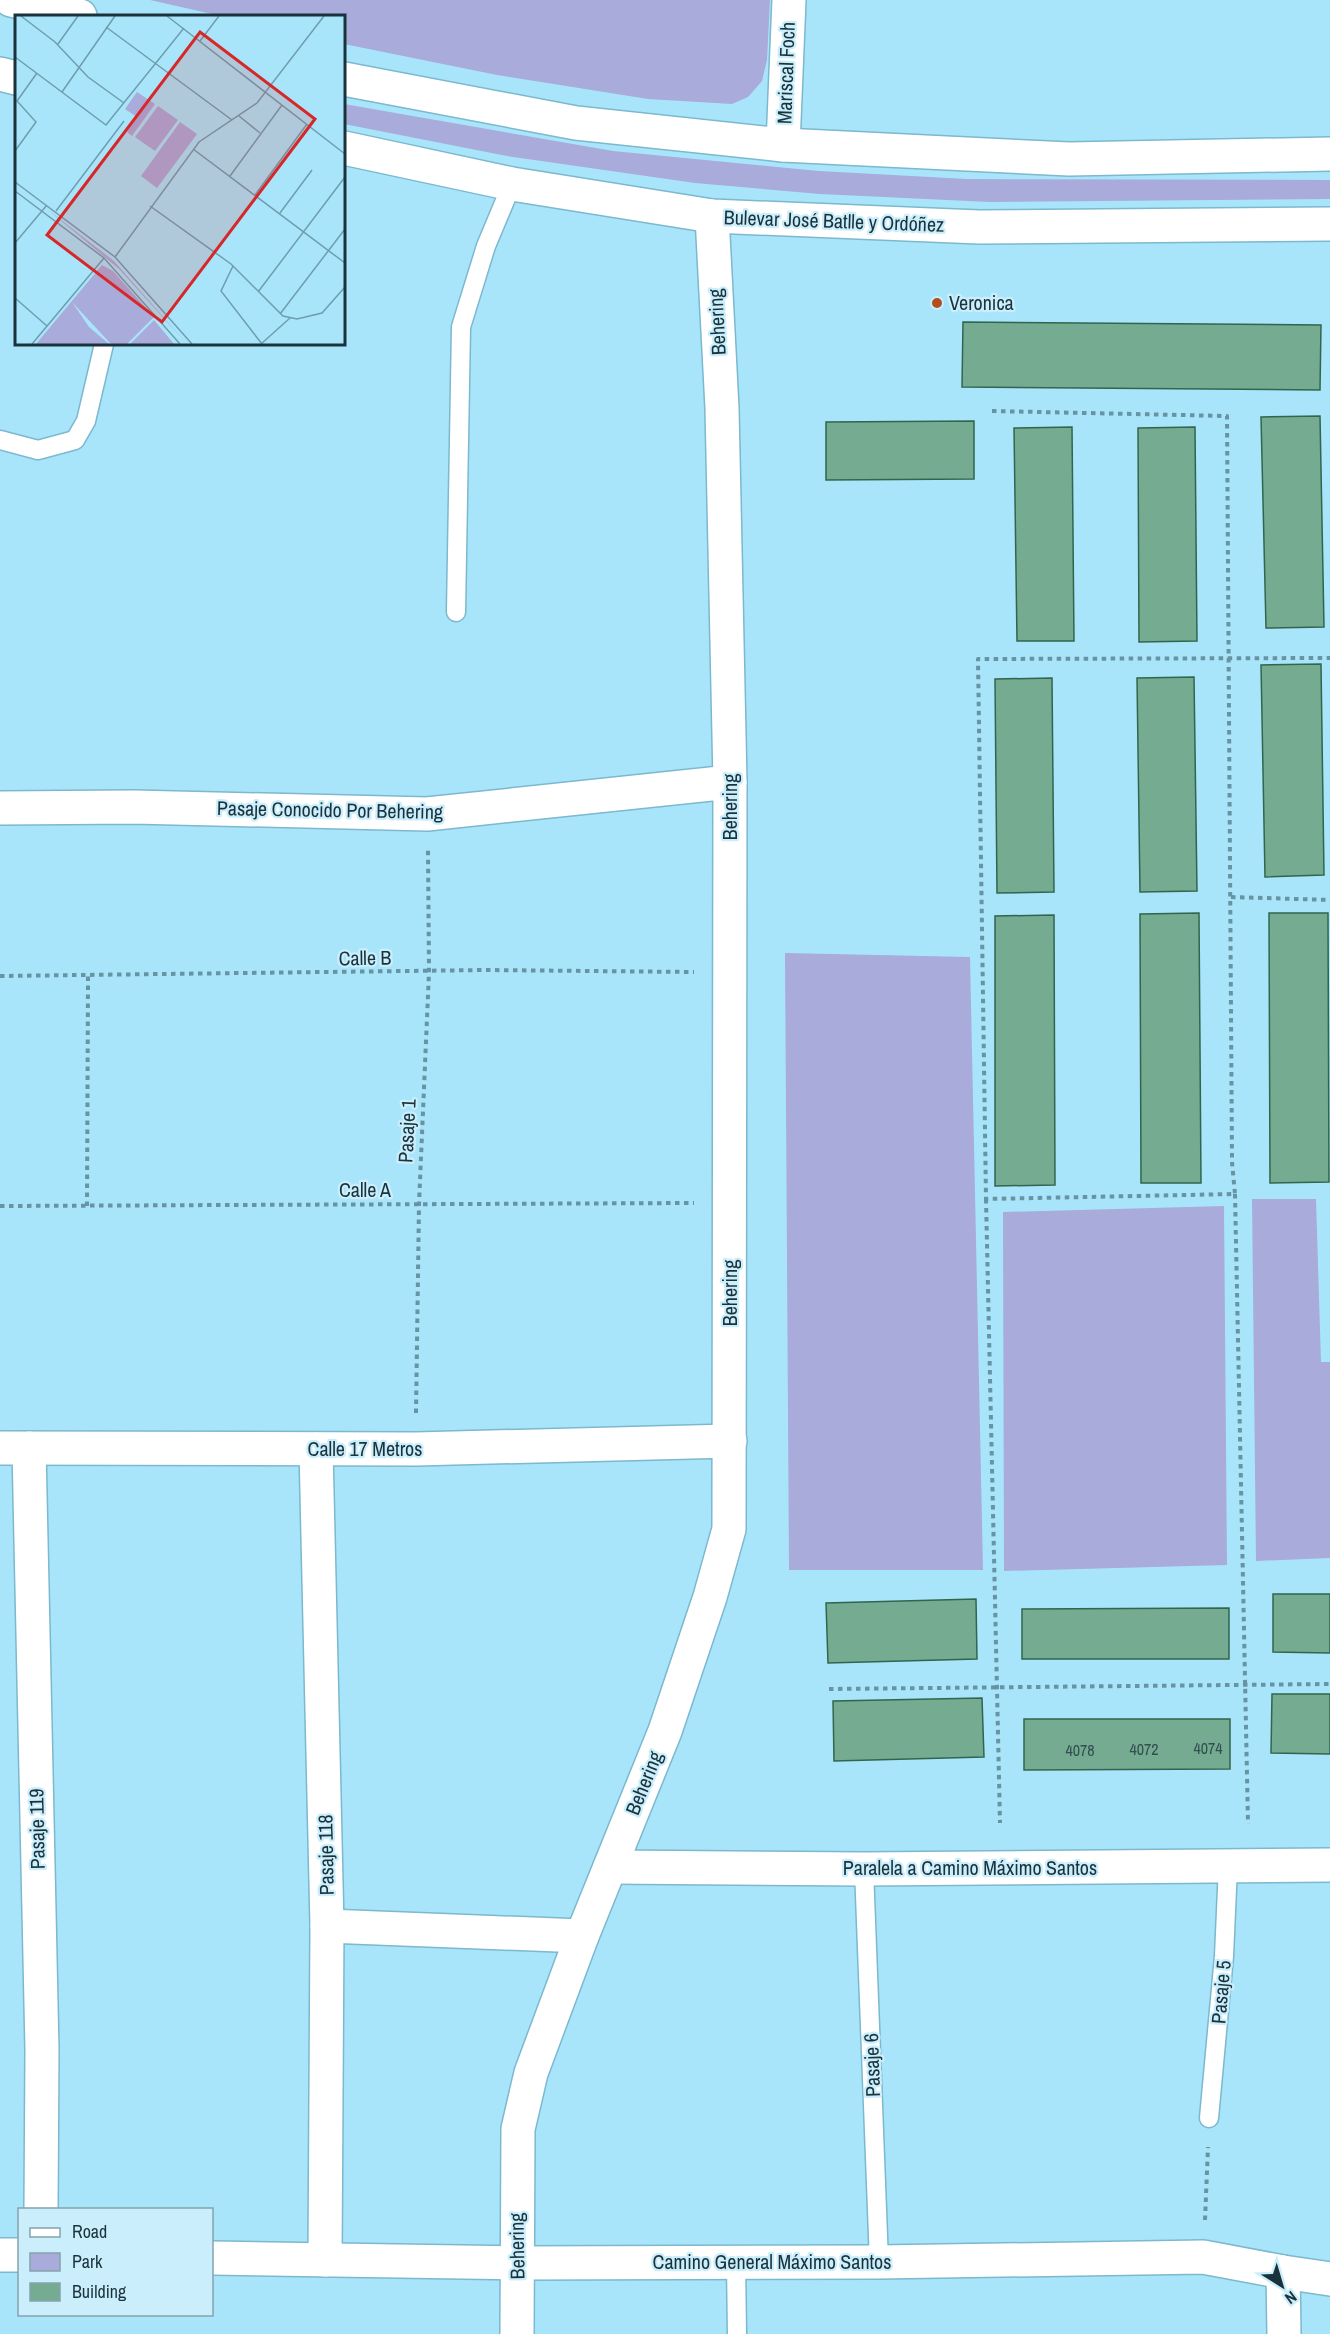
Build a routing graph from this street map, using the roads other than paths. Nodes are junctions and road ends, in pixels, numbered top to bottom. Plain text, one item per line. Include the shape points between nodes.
1 (11, 0) edge
2 (789, 0) edge
3 (76, 15) edge
4 (0, 75) edge
5 (15, 78) edge
6 (345, 78) edge
7 (783, 145) junction
8 (345, 148) edge
9 (1330, 154) edge
10 (512, 184) junction
11 (712, 216) junction
12 (1330, 224) edge
13 (104, 345) edge
14 (0, 440) edge
15 (456, 612) dead end
16 (730, 782) junction
17 (0, 808) edge
18 (730, 1441) junction
19 (14, 1448) edge
20 (316, 1449) junction
21 (1330, 1865) edge
22 (1228, 1866) junction
23 (610, 1867) junction
24 (864, 1869) junction
25 (327, 1926) junction
26 (582, 1936) junction
27 (1209, 2118) road end
28 (41, 2208) edge
29 (0, 2255) edge
30 (18, 2255) edge
31 (213, 2258) edge
32 (325, 2260) junction
33 (879, 2262) junction
34 (736, 2263) junction
35 (518, 2264) junction
36 (1283, 2272) junction
37 (1330, 2279) edge
38 (517, 2334) edge
39 (736, 2334) edge
40 (1284, 2334) edge

1 - 3 street
2 - 7 street, Mariscal Foch
4 - 5 street
6 - 7 street via 576,123
7 - 9 street via 1069,159
8 - 10 street, Bulevar José Batlle y Ordóñez
10 - 11 street, Bulevar José Batlle y Ordóñez
10 - 15 lane via 486,246 461,327
11 - 12 street, Bulevar José Batlle y Ordóñez via 979,227
11 - 16 street, Behering via 723,425
13 - 14 lane via 86,421 75,440 38,450
16 - 17 street, Pasaje Conocido Por Behering via 428,814
16 - 18 street, Behering
18 - 20 street, Calle 17 Metros
18 - 23 street, Behering via 729,1529 710,1597 665,1731
19 - 20 street, Calle 17 Metros
19 - 28 street, Pasaje 119 via 42,2050
20 - 25 street, Pasaje 118
21 - 22 street, Paralela a Camino Máximo Santos
22 - 24 street, Paralela a Camino Máximo Santos
22 - 27 lane, Pasaje 5
23 - 24 street, Paralela a Camino Máximo Santos
23 - 26 street, Behering
24 - 33 lane, Pasaje 6
25 - 26 street
25 - 32 street, Pasaje 118
26 - 35 street, Behering via 531,2073 518,2129
29 - 30 street
31 - 32 street, Camino General Máximo Santos
32 - 35 street, Camino General Máximo Santos
33 - 34 street, Camino General Máximo Santos
33 - 36 street, Camino General Máximo Santos via 1203,2257
34 - 35 street, Camino General Máximo Santos
34 - 39 lane
35 - 38 street, Behering
36 - 37 street, Camino General Máximo Santos
36 - 40 street

